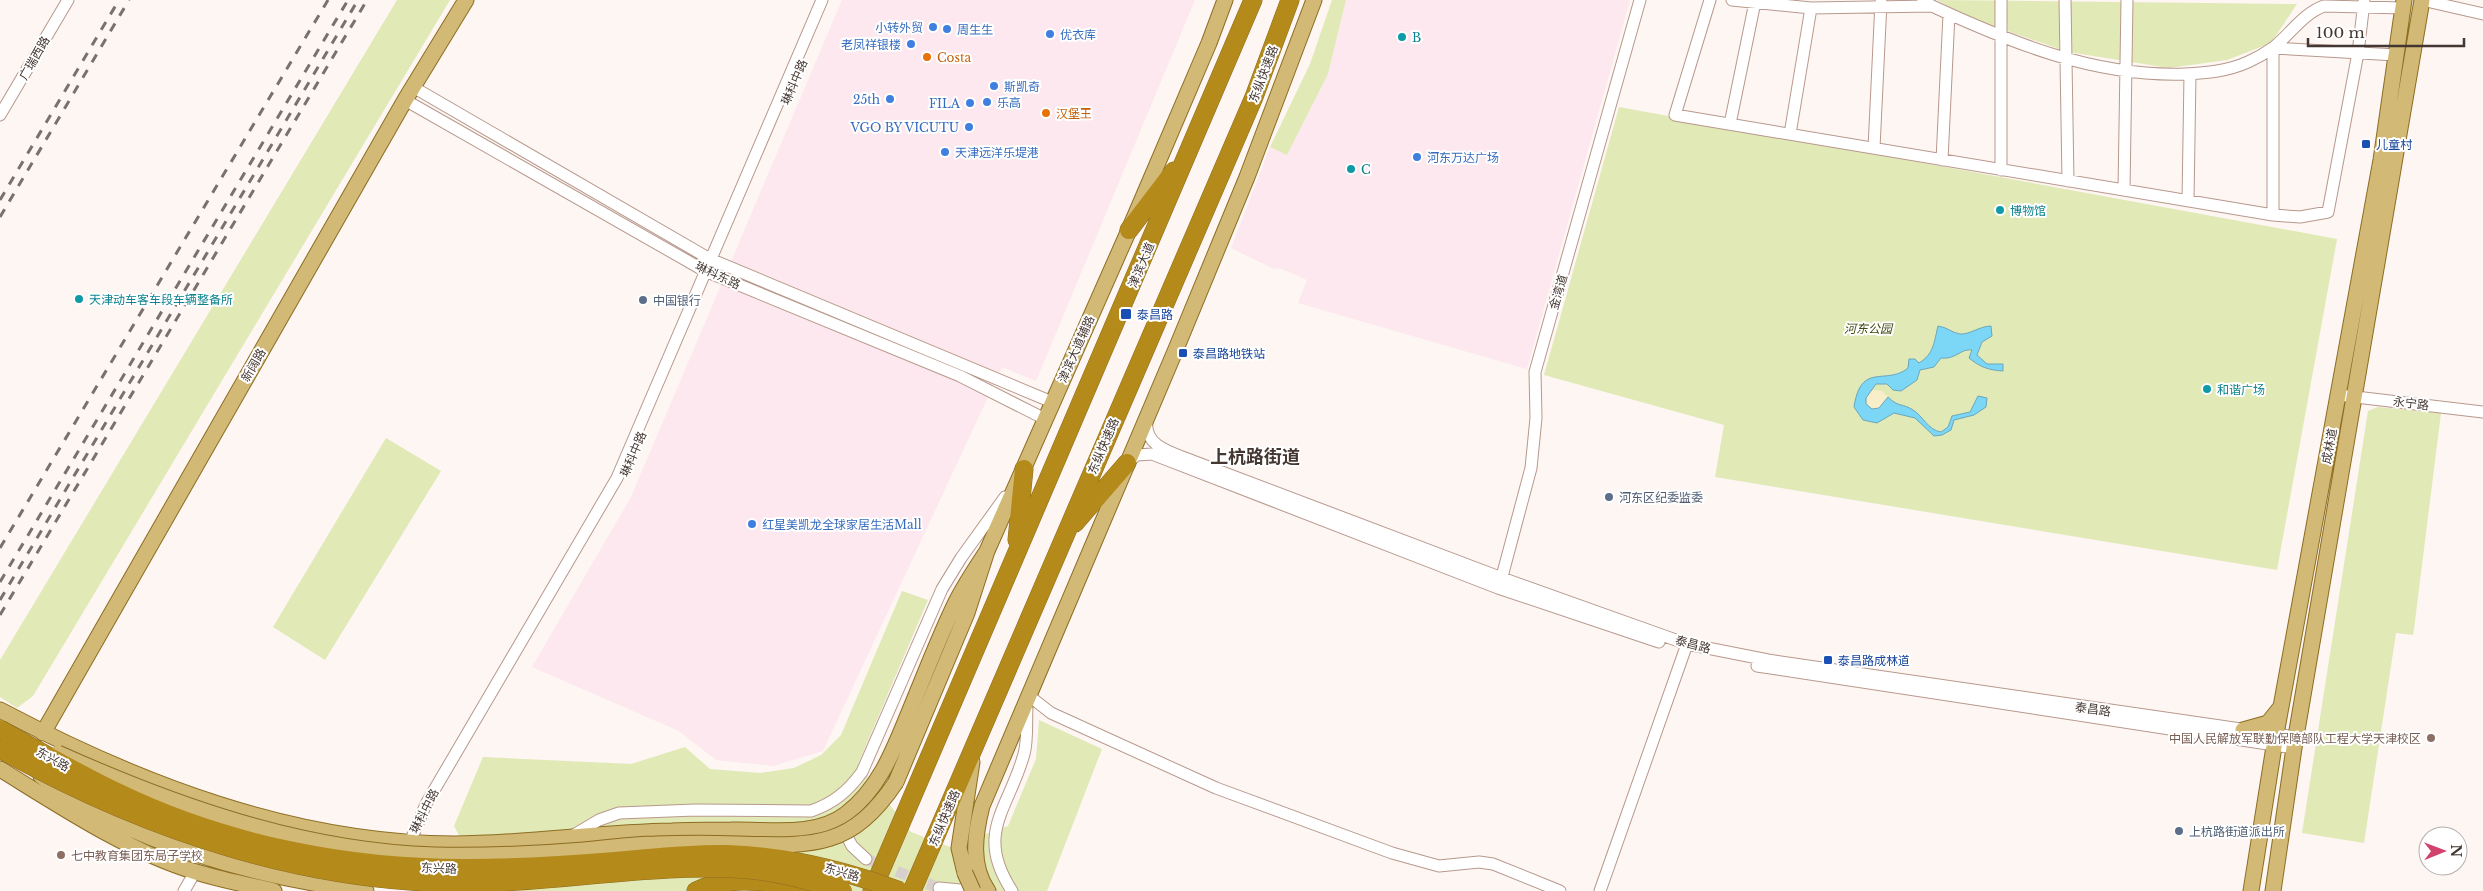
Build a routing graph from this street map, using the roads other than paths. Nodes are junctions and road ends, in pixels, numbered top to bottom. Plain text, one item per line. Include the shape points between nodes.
1 (68, 0) edge
2 (466, 0) edge
3 (822, 0) edge
4 (829, 0) edge
5 (1224, 0) edge
6 (1253, 0) edge
7 (1290, 0) edge
8 (1314, 0) edge
9 (1640, 0) edge
10 (1710, 0) edge
11 (1732, 0) edge
12 (2001, 0) edge
13 (2065, 0) edge
14 (2127, 0) edge
15 (2422, 0) edge
16 (1755, 2) junction
17 (1776, 2) edge
18 (1927, 3) edge
19 (1881, 4) edge
20 (2364, 4) edge
21 (2403, 4) edge
22 (2314, 5) edge
23 (1811, 8) junction
24 (1949, 14) junction
25 (2483, 14) edge
26 (2002, 38) junction
27 (2273, 48) junction
28 (2358, 53) junction
29 (2396, 55) junction
30 (2066, 60) junction
31 (2125, 71) junction
32 (2190, 74) junction
33 (413, 87) junction
34 (405, 100) junction
35 (0, 115) edge
36 (1730, 124) junction
37 (1790, 134) junction
38 (1874, 148) junction
39 (1190, 150) junction
40 (1942, 160) junction
41 (2001, 170) junction
42 (2068, 181) junction
43 (2124, 190) junction
44 (2188, 201) junction
45 (2273, 215) junction
46 (1128, 230) junction
47 (713, 260) junction
48 (708, 272) junction
49 (2339, 395) junction
50 (2356, 397) junction
51 (1052, 402) junction
52 (1148, 411) junction
53 (2483, 412) edge
54 (1045, 419) junction
55 (1127, 463) junction
56 (1024, 469) junction
57 (1064, 537) junction
58 (987, 551) junction
59 (1016, 558) junction
60 (1500, 583) junction
61 (1686, 647) junction
62 (1028, 695) junction
63 (2281, 704) junction
64 (0, 710) edge
65 (0, 728) edge
66 (2243, 730) junction
67 (43, 732) junction
68 (2275, 739) junction
69 (2295, 743) junction
70 (974, 747) junction
71 (0, 749) edge
72 (24, 763) junction
73 (0, 769) edge
74 (838, 820) junction
75 (568, 838) junction
76 (414, 842) junction
77 (452, 844) junction
78 (418, 858) junction
79 (866, 859) tunnel mouth
80 (195, 872) junction
81 (939, 888) dead end
82 (981, 889) edge
83 (184, 891) edge
84 (274, 891) edge
85 (366, 891) edge
86 (405, 891) edge
87 (414, 891) edge
88 (696, 891) edge
89 (834, 891) edge
90 (842, 891) edge
91 (872, 891) edge
92 (900, 891) edge
93 (912, 891) edge
94 (1012, 891) edge
95 (1560, 891) edge
96 (1600, 891) edge
97 (2251, 891) edge
98 (2273, 891) edge

1 - 35 street, 广瑞西路
2 - 33 main road, 新阔路
3 - 47 street, 琳科中路
4 - 47 street, 琳科中路
5 - 46 main road, 津滨大道 via 1209,43
6 - 39 highway, 津滨大道
7 - 57 highway, 东纵快速路 via 1254,97
8 - 52 main road via 1247,177
9 - 60 street, 金湾道 via 1535,372 1536,418 1531,468
10 - 36 street via 1675,115
11 - 16 street
12 - 26 street
13 - 30 street
14 - 31 street
15 - 25 street
15 - 50 main road, 成林道
16 - 17 street
16 - 36 street
17 - 23 street
18 - 19 street
18 - 24 street
19 - 23 street
19 - 38 street
20 - 21 street
20 - 22 street
20 - 28 street
21 - 29 main road, 成林道
22 - 27 street
23 - 37 street
24 - 26 street
24 - 40 street
26 - 30 street
26 - 41 street
27 - 28 street
27 - 32 street via 2248,62 2211,73
27 - 45 street
28 - 29 street
28 - 45 street via 2328,212 2300,217
29 - 49 main road, 成林道 via 2381,160
30 - 31 street
30 - 42 street
31 - 32 street
31 - 43 street
32 - 44 street
33 - 34 main road, 新阔路
33 - 47 street, 琳科东路
34 - 48 street, 琳科东路
34 - 67 main road, 新阔路
36 - 37 street
37 - 38 street
38 - 40 street
39 - 46 highway
39 - 59 highway, 津滨大道
40 - 41 street
41 - 42 street
42 - 43 street
43 - 44 street
44 - 45 street
46 - 51 main road, 津滨大道辅路
47 - 48 street, 琳科中路
47 - 51 street, 琳科东路
48 - 54 street, 琳科东路 via 960,376
48 - 76 street, 琳科中路 via 620,484 433,802
49 - 50 street, 永宁路
49 - 63 main road, 成林道
50 - 53 street, 永宁路
50 - 69 main road, 成林道
51 - 54 main road, 津滨大道辅路
52 - 55 main road
52 - 60 street, 泰昌路 via 1148,436 1159,447
54 - 56 main road, 津滨大道辅路
55 - 57 highway
55 - 60 street, 泰昌路 via 1137,455 1152,454
55 - 62 main road
56 - 58 main road, 津滨大道辅路
56 - 59 highway
56 - 75 street via 942,589 862,772 846,792 811,811 619,813 599,820
57 - 70 highway, 东纵快速路
58 - 65 main road, bridge via 967,613 896,782 883,800 855,827 838,836 807,844 642,844 506,855 413,854 340,845 215,815
58 - 74 main road via 956,604 886,766 869,792
59 - 91 highway
60 - 61 street, 泰昌路
61 - 66 street, 泰昌路
61 - 68 street, 泰昌路 via 1774,669
61 - 96 street
62 - 82 main road via 980,813 975,847
62 - 94 street via 1025,753 998,819 994,850 1000,873
62 - 95 street via 1051,713 1216,788 1383,850 1439,866 1479,862 1493,864
63 - 66 main road via 2268,723
63 - 68 main road, 成林道
64 - 67 main road
65 - 92 highway, 东兴路, bridge via 121,794 190,822 283,848 343,860 419,867 515,868 727,854 809,863
66 - 68 street, 泰昌路
67 - 76 main road via 185,794 230,808 287,824
68 - 69 street, 泰昌路
68 - 97 main road, 成林道
69 - 98 main road, 成林道
70 - 82 main road, bridge via 959,848 965,874
70 - 93 highway, 东纵快速路
71 - 72 highway, 东兴路, bridge
72 - 85 main road, bridge via 65,795 101,816 173,845 226,864
72 - 90 highway, 东兴路, bridge via 112,805 172,829 251,854 323,870 408,881 480,883 735,869 778,874
73 - 80 main road via 87,823
74 - 75 main road via 795,830 659,831
74 - 79 street via 852,846
75 - 77 main road
76 - 77 main road
76 - 78 street, 琳科中路
76 - 86 street
77 - 78 main road via 436,847
78 - 86 main road
78 - 87 street, 琳科中路
80 - 83 street
80 - 84 main road
81 - 82 street
88 - 89 highway via 744,881

